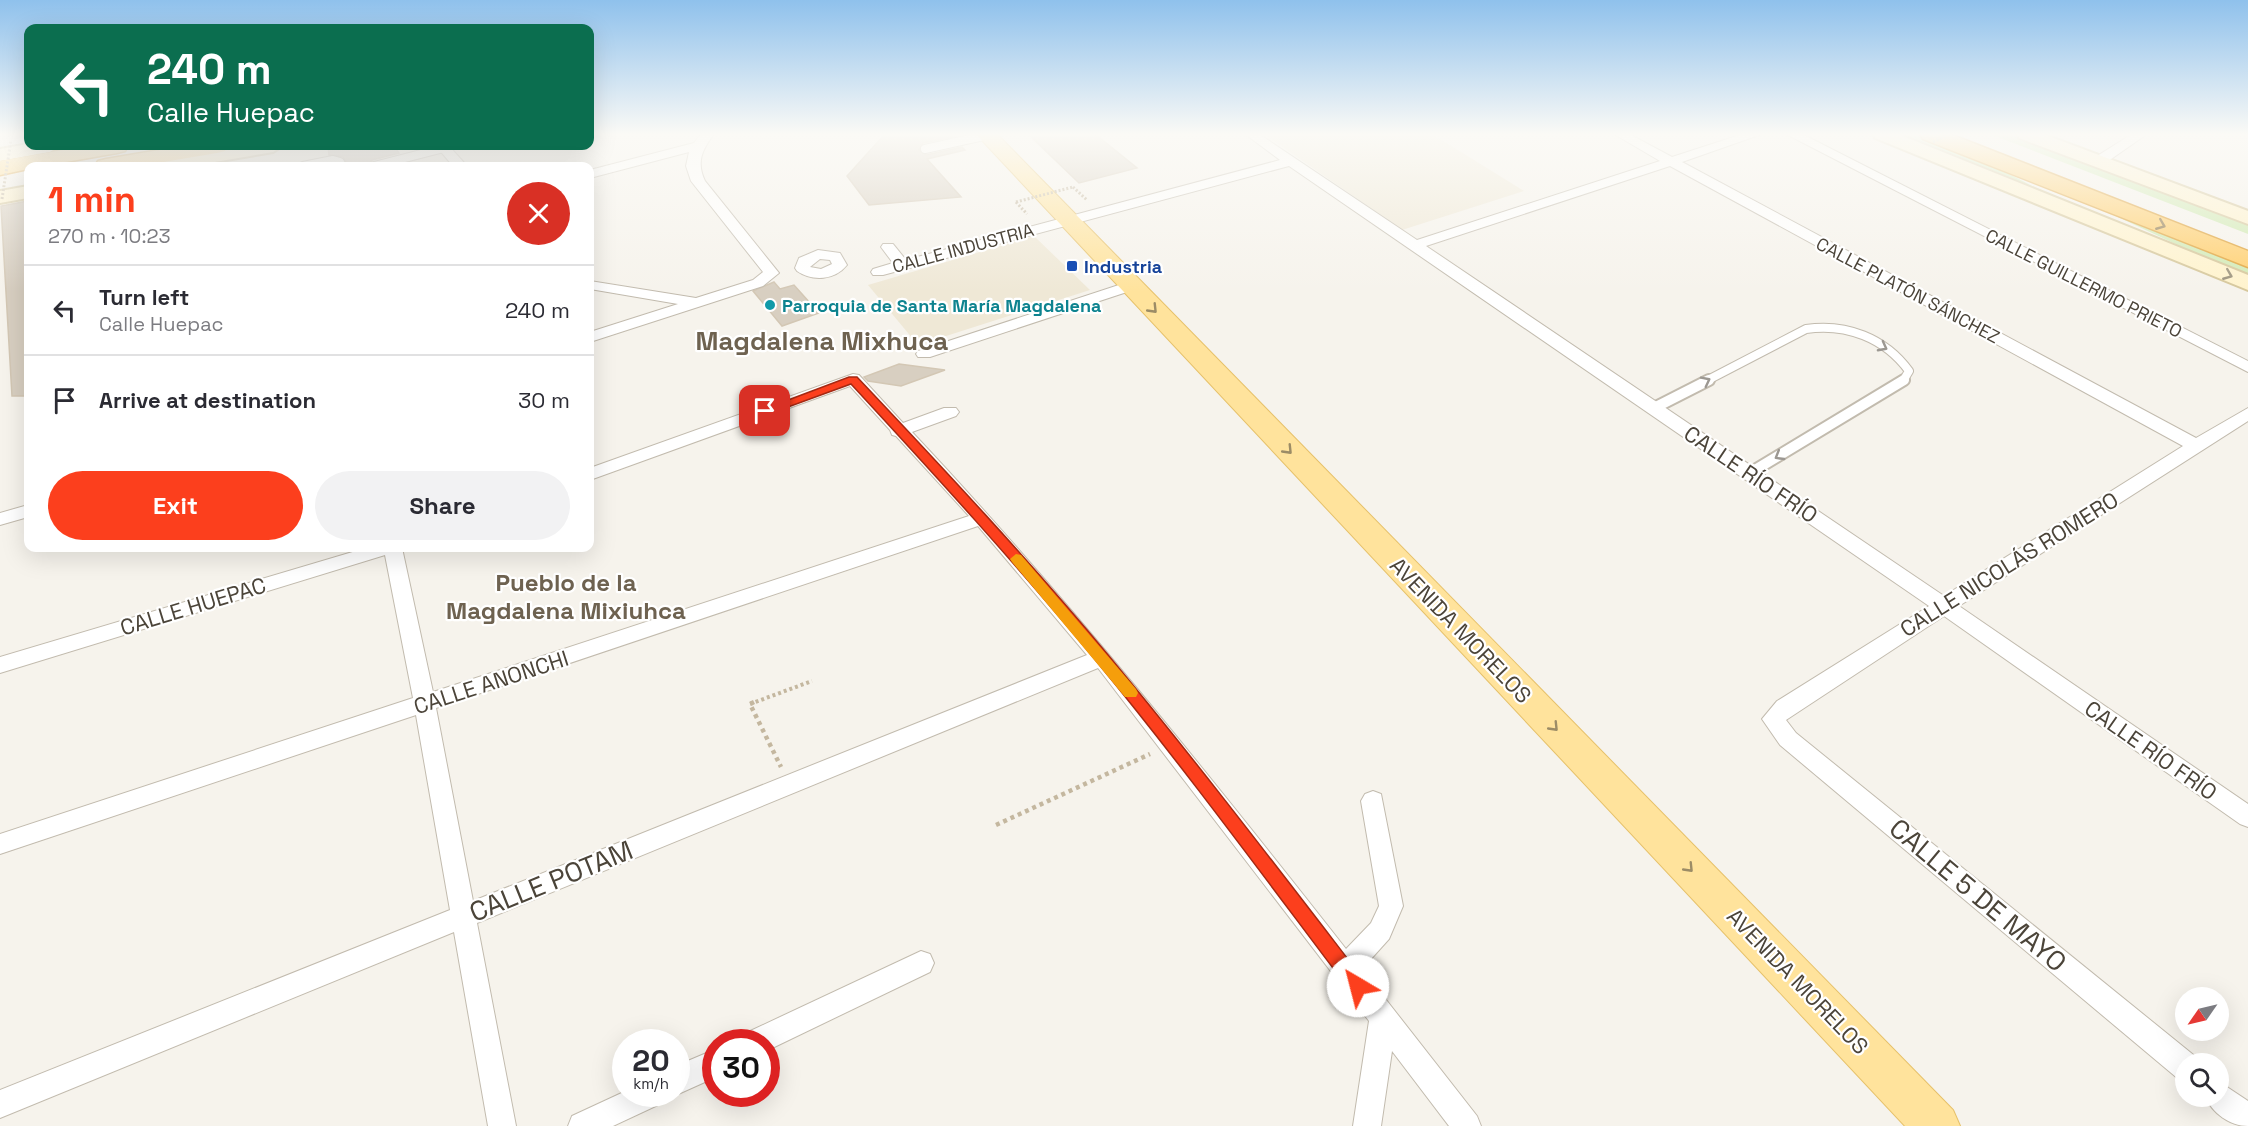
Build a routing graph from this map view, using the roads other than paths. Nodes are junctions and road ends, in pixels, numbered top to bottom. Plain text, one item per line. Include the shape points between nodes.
1 (16, 187) edge
2 (701, 187) edge
3 (1049, 187) edge
4 (1182, 187) edge
5 (1329, 187) edge
6 (1593, 187) edge
7 (1717, 187) edge
8 (1895, 187) edge
9 (2011, 187) edge
10 (2041, 187) edge
11 (2064, 187) edge
12 (2113, 187) edge
13 (2166, 187) edge
14 (24, 192) edge
15 (1, 194) edge
16 (1078, 211) junction
17 (2248, 218) edge
18 (2248, 239) edge
19 (1416, 245) junction
20 (888, 247) dead end
21 (2186, 258) junction
22 (2248, 260) edge
23 (802, 264) dead end
24 (902, 265) junction
25 (878, 272) dead end
26 (772, 273) junction
27 (2248, 283) edge
28 (594, 286) edge
29 (1131, 286) junction
30 (696, 302) junction
31 (594, 336) edge
32 (924, 354) dead end
33 (2248, 367) edge
34 (1654, 408) junction
35 (950, 411) dead end
36 (2248, 413) edge
37 (898, 431) junction
38 (2197, 446) junction
39 (594, 473) edge
40 (1750, 473) junction
41 (24, 512) edge
42 (982, 518) junction
43 (0, 519) edge
44 (374, 552) edge
45 (394, 552) edge
46 (1942, 605) junction
47 (1102, 658) junction
48 (0, 665) edge
49 (426, 704) junction
50 (1773, 719) joint
51 (1373, 801) dead end
52 (2248, 817) edge
53 (0, 844) edge
54 (462, 917) junction
55 (921, 963) dead end
56 (1345, 969) junction
57 (1383, 1020) junction
58 (780, 1031) edge
59 (2175, 1058) edge
60 (0, 1104) edge
61 (2229, 1104) edge
62 (622, 1107) edge
63 (2248, 1119) edge
64 (502, 1126) edge
65 (582, 1126) edge
66 (1367, 1126) edge
67 (1467, 1126) edge
68 (1937, 1126) edge

1 - 15 highway
2 - 26 street
3 - 16 main road, AVENIDA MORELOS
4 - 16 street, CALLE INDUSTRIA
5 - 19 street, CALLE RÍO FRÍO
6 - 19 street
7 - 38 street, CALLE PLATÓN SÁNCHEZ
8 - 33 street, CALLE GUILLERMO PRIETO
9 - 21 main road
10 - 21 highway
11 -> 22 highway
12 - 18 highway
13 - 17 main road
14 - 15 main road
16 - 24 street, CALLE INDUSTRIA
16 - 29 main road, AVENIDA MORELOS
19 - 34 street, CALLE RÍO FRÍO
20 - 24 street
21 -> 27 main road
23 - 26 street
24 - 25 street, CALLE INDUSTRIA
26 - 30 street via 758,283
28 - 30 street
29 - 32 street
29 -> 68 main road, AVENIDA MORELOS
30 - 31 street
34 - 40 street, CALLE RÍO FRÍO
34 -> 40 lane via 1818,326 1851,330 1901,357 1909,371 1902,383
35 - 37 street
36 - 38 street, CALLE NICOLÁS ROMERO
37 - 39 street via 853,379
37 - 42 street
38 - 46 street, CALLE NICOLÁS ROMERO
40 - 46 street, CALLE RÍO FRÍO
41 - 43 street
42 - 47 street
42 - 49 street, CALLE ANONCHI
44 - 48 street, CALLE HUEPAC
45 - 49 street
46 - 50 street, CALLE NICOLÁS ROMERO via 1785,707
46 - 52 street, CALLE RÍO FRÍO
47 - 54 street, CALLE POTAM
47 - 56 street
49 - 53 street, CALLE ANONCHI
49 - 54 street
50 - 59 street, CALLE 5 DE MAYO via 1788,739
51 - 56 street via 1391,906 1380,931
54 - 60 street, CALLE POTAM
54 - 64 street
55 - 58 street
56 - 57 street
57 - 66 street
57 - 67 street
61 - 63 street
62 - 65 street

